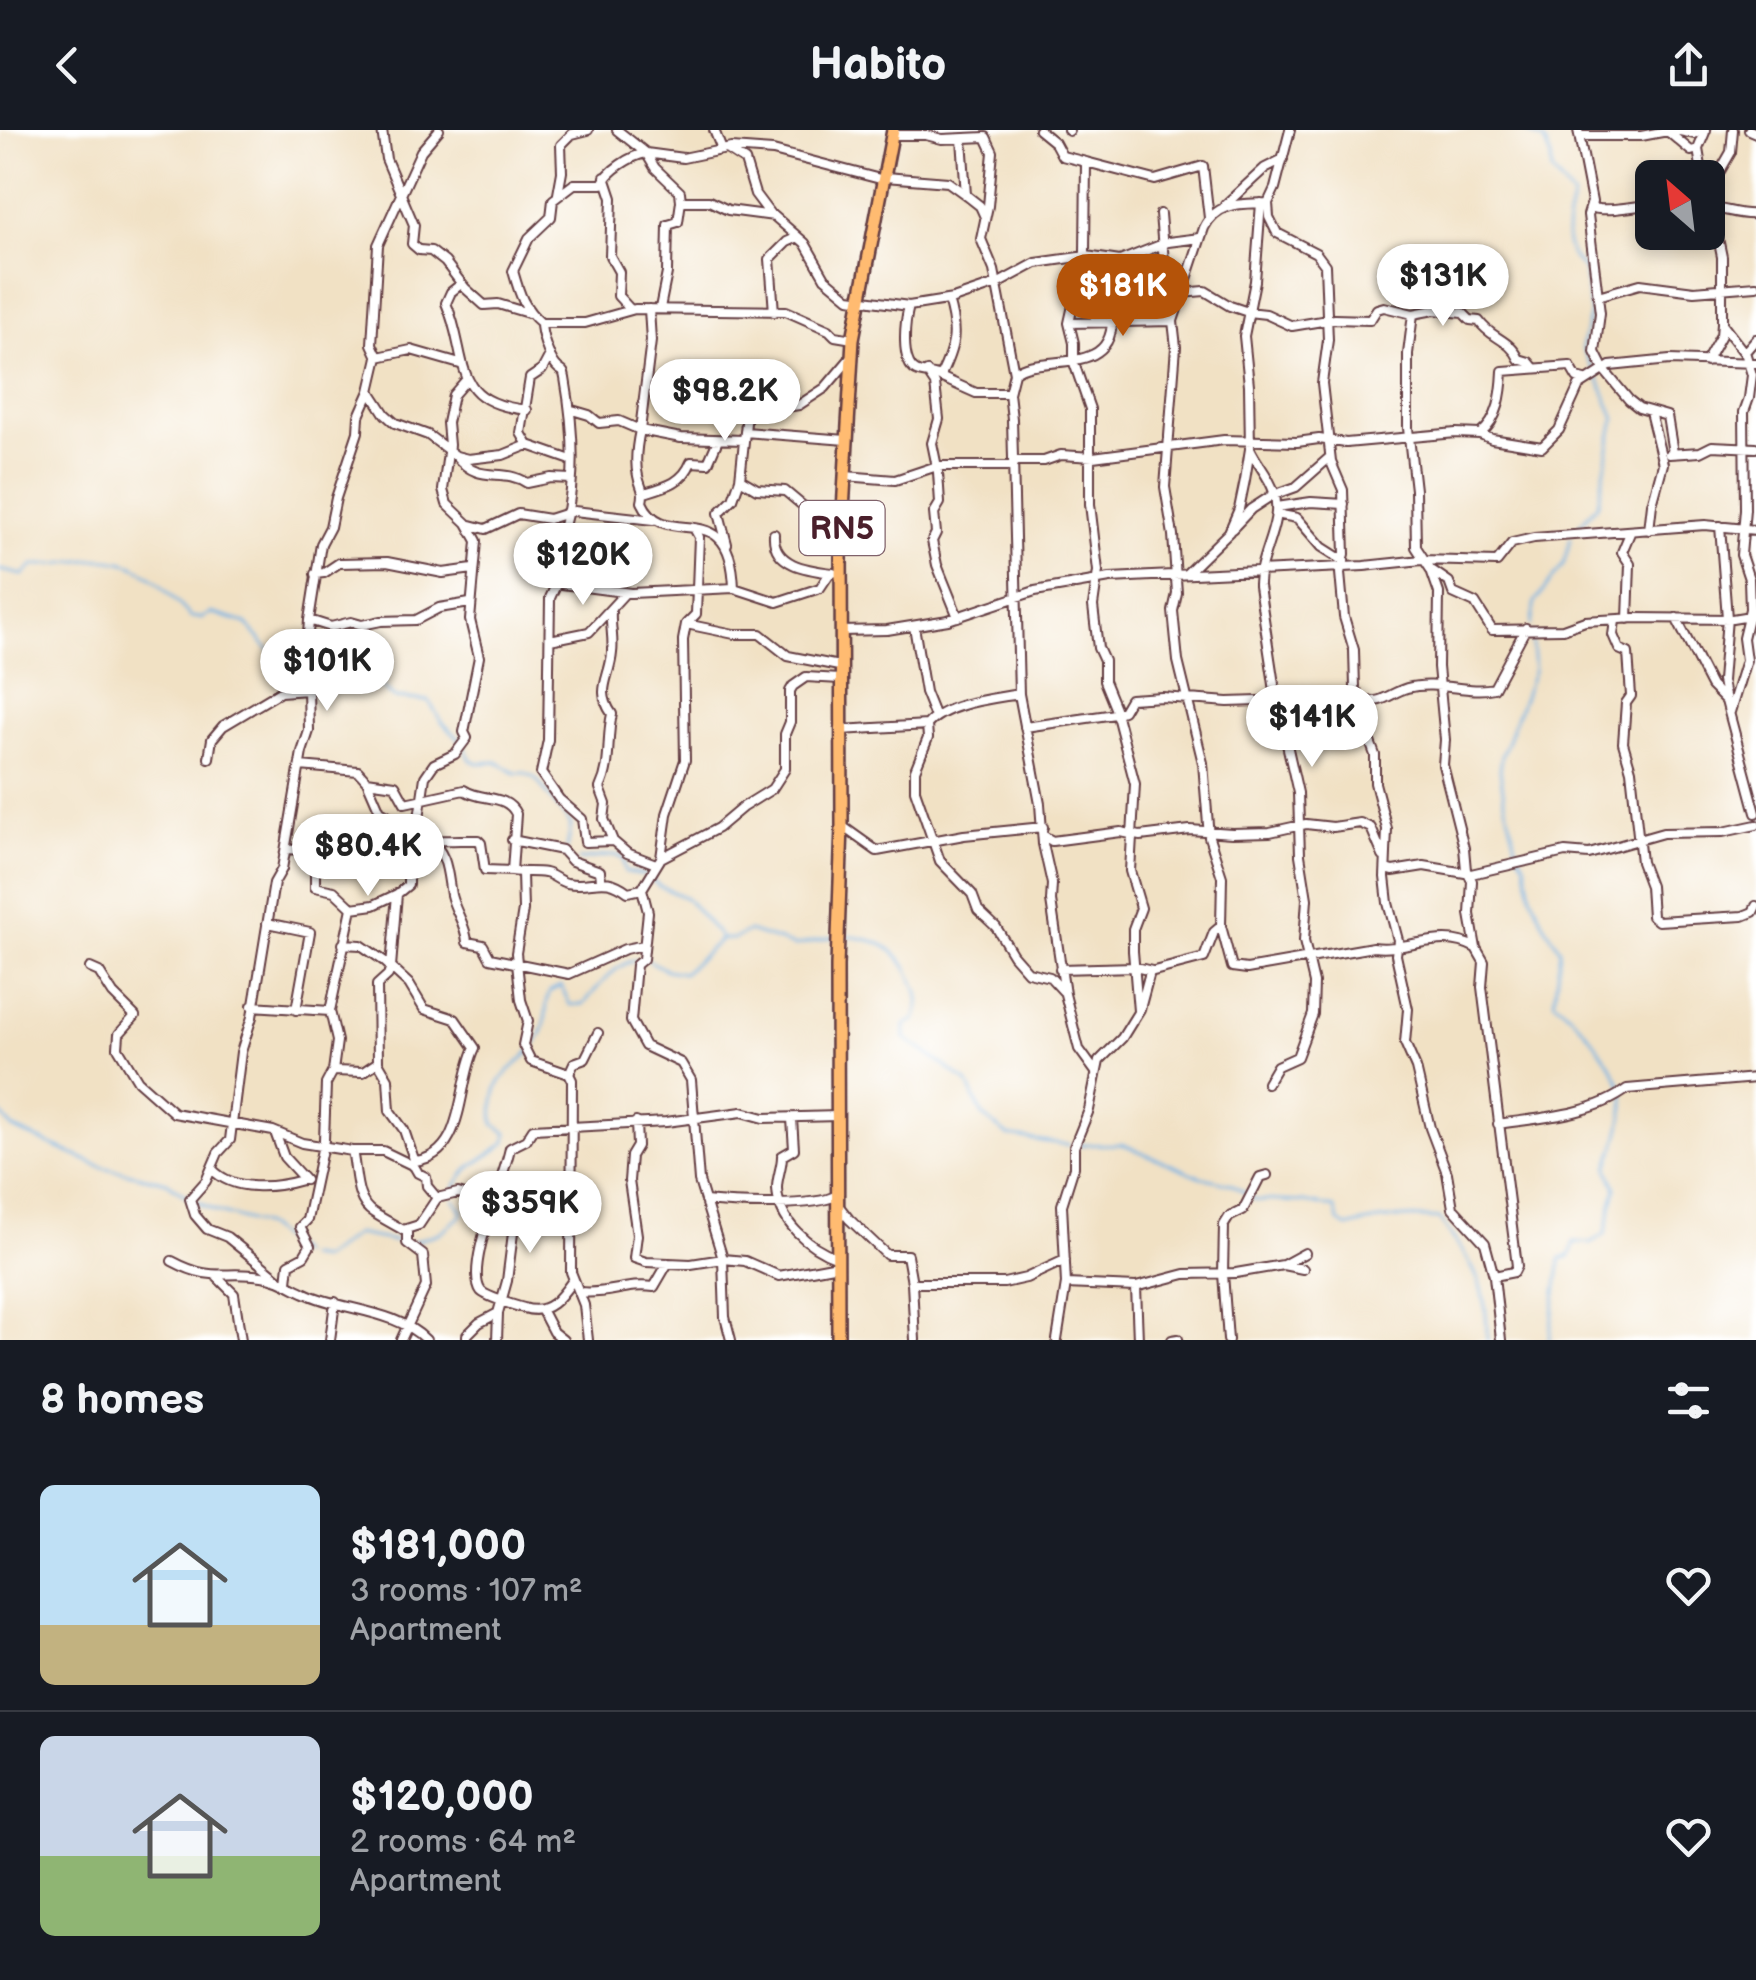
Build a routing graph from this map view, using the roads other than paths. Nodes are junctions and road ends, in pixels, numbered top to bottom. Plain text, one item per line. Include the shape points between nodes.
1 (382, 130) edge
2 (439, 130) edge
3 (588, 130) edge
4 (616, 130) edge
5 (714, 130) edge
6 (1039, 130) edge
7 (1290, 130) edge
8 (1670, 130) edge
9 (1732, 130) edge
10 (893, 133) edge
11 (1579, 133) edge
12 (986, 134) edge
13 (962, 139) junction
14 (724, 150) junction
15 (1698, 150) junction
16 (646, 153) junction
17 (1284, 159) junction
18 (1700, 160) edge
19 (1086, 162) junction
20 (1725, 162) edge
21 (605, 177) junction
22 (884, 178) junction
23 (403, 192) junction
24 (558, 194) junction
25 (966, 195) junction
26 (681, 201) junction
27 (1264, 203) junction
28 (1225, 205) junction
29 (1635, 205) edge
30 (1591, 207) junction
31 (1725, 207) edge
32 (1160, 214) dead end
33 (1756, 214) edge
34 (774, 216) junction
35 (985, 218) junction
36 (1208, 218) junction
37 (798, 236) junction
38 (1200, 238) junction
39 (1163, 244) junction
40 (1720, 250) edge
41 (1084, 256) junction
42 (462, 284) junction
43 (997, 284) junction
44 (1756, 286) edge
45 (1722, 291) junction
46 (1616, 292) junction
47 (1183, 293) junction
48 (1168, 294) junction
49 (1598, 296) junction
50 (948, 300) junction
51 (861, 302) junction
52 (909, 306) junction
53 (660, 308) junction
54 (630, 309) junction
55 (649, 309) junction
56 (774, 312) junction
57 (1248, 312) junction
58 (1600, 313) junction
59 (529, 314) junction
60 (1413, 314) junction
61 (1112, 320) junction
62 (1328, 320) junction
63 (1171, 321) junction
64 (541, 323) junction
65 (1069, 324) junction
66 (1722, 324) junction
67 (853, 339) junction
68 (1756, 339) edge
69 (550, 355) junction
70 (853, 356) junction
71 (378, 357) junction
72 (1750, 360) edge
73 (1706, 362) junction
74 (1074, 363) junction
75 (460, 364) junction
76 (1534, 368) junction
77 (1604, 370) junction
78 (927, 372) junction
79 (1014, 373) junction
80 (940, 376) junction
81 (466, 378) junction
82 (1585, 380) junction
83 (370, 391) junction
84 (1009, 393) junction
85 (527, 410) junction
86 (572, 410) junction
87 (1650, 412) junction
88 (640, 430) junction
89 (1480, 434) junction
90 (744, 436) junction
91 (1330, 439) junction
92 (1409, 439) junction
93 (718, 440) junction
94 (846, 440) junction
95 (1343, 442) junction
96 (528, 445) junction
97 (1250, 445) junction
98 (1742, 448) junction
99 (1756, 448) edge
100 (1168, 449) junction
101 (452, 453) junction
102 (1673, 453) junction
103 (1089, 456) junction
104 (1330, 459) junction
105 (571, 460) junction
106 (1662, 460) junction
107 (937, 466) junction
108 (1012, 466) junction
109 (845, 476) junction
110 (571, 479) junction
111 (740, 479) junction
112 (644, 493) junction
113 (1276, 494) junction
114 (1344, 504) junction
115 (1276, 510) junction
116 (565, 516) junction
117 (842, 518) junction
118 (654, 520) junction
119 (467, 523) junction
120 (1720, 526) junction
121 (694, 528) junction
122 (1744, 528) junction
123 (1649, 530) junction
124 (1756, 530) edge
125 (709, 531) junction
126 (1229, 532) junction
127 (1630, 532) junction
128 (774, 534) dead end
129 (699, 547) junction
130 (728, 548) junction
131 (1422, 560) junction
132 (1340, 566) junction
133 (474, 569) junction
134 (1258, 570) junction
135 (1431, 570) junction
136 (835, 573) junction
137 (314, 574) junction
138 (1186, 574) junction
139 (1174, 576) junction
140 (1098, 580) junction
141 (554, 584) junction
142 (696, 588) junction
143 (734, 588) junction
144 (624, 593) junction
145 (1017, 596) junction
146 (470, 602) junction
147 (611, 612) junction
148 (1752, 616) edge
149 (958, 617) junction
150 (1676, 618) junction
151 (1726, 618) junction
152 (1628, 619) junction
153 (308, 620) junction
154 (1615, 621) junction
155 (686, 624) junction
156 (914, 626) junction
157 (1526, 628) junction
158 (840, 632) junction
159 (550, 640) junction
160 (840, 672) junction
161 (1439, 684) junction
162 (308, 690) junction
163 (1018, 694) junction
164 (1188, 700) junction
165 (1362, 700) junction
166 (1277, 701) junction
167 (1726, 701) junction
168 (1378, 702) junction
169 (1369, 710) junction
170 (1730, 712) junction
171 (1115, 714) junction
172 (935, 717) junction
173 (927, 725) junction
174 (1025, 727) junction
175 (840, 730) junction
176 (209, 758) dead end
177 (300, 766) junction
178 (368, 781) junction
179 (420, 798) junction
180 (1756, 813) edge
181 (842, 826) junction
182 (1756, 826) edge
183 (1299, 828) junction
184 (1209, 830) junction
185 (1043, 831) junction
186 (412, 834) junction
187 (1132, 834) junction
188 (428, 838) junction
189 (1638, 839) junction
190 (512, 840) junction
191 (614, 840) junction
192 (932, 842) junction
193 (286, 849) junction
194 (1384, 858) junction
195 (658, 861) junction
196 (1386, 869) junction
197 (517, 872) junction
198 (1468, 874) junction
199 (601, 880) junction
200 (642, 889) junction
201 (396, 894) junction
202 (1756, 906) edge
203 (352, 908) junction
204 (267, 924) junction
205 (1221, 926) junction
206 (343, 944) junction
207 (644, 945) junction
208 (1398, 946) junction
209 (1476, 948) junction
210 (1309, 956) junction
211 (518, 964) junction
212 (391, 967) junction
213 (1136, 967) junction
214 (90, 968) dead end
215 (1060, 969) junction
216 (1152, 971) junction
217 (1066, 994) junction
218 (252, 1006) junction
219 (296, 1010) junction
220 (330, 1011) junction
221 (1138, 1011) junction
222 (598, 1032) dead end
223 (378, 1062) junction
224 (332, 1071) junction
225 (1096, 1071) junction
226 (569, 1074) junction
227 (1756, 1078) edge
228 (1268, 1083) dead end
229 (838, 1116) junction
230 (792, 1118) junction
231 (694, 1119) junction
232 (636, 1122) junction
233 (1498, 1124) junction
234 (233, 1126) junction
235 (572, 1126) junction
236 (276, 1135) junction
237 (322, 1145) junction
238 (352, 1150) junction
239 (415, 1163) junction
240 (212, 1169) junction
241 (1267, 1175) dead end
242 (302, 1180) junction
243 (315, 1180) junction
244 (437, 1198) junction
245 (838, 1200) junction
246 (704, 1202) junction
247 (778, 1202) junction
248 (495, 1204) junction
249 (516, 1209) junction
250 (571, 1212) junction
251 (408, 1230) junction
252 (1305, 1253) dead end
253 (723, 1258) junction
254 (1065, 1260) junction
255 (172, 1261) dead end
256 (838, 1262) junction
257 (668, 1264) junction
258 (1283, 1264) junction
259 (1303, 1269) dead end
260 (1222, 1274) junction
261 (216, 1276) junction
262 (1494, 1276) junction
263 (573, 1280) junction
264 (283, 1281) junction
265 (912, 1283) junction
266 (1066, 1284) junction
267 (1136, 1287) junction
268 (580, 1292) junction
269 (502, 1299) junction
270 (335, 1302) junction
271 (541, 1309) junction
272 (498, 1313) junction
273 (406, 1326) junction
274 (241, 1340) edge
275 (330, 1340) edge
276 (401, 1340) edge
277 (426, 1340) edge
278 (467, 1340) edge
279 (497, 1340) edge
280 (563, 1340) edge
281 (588, 1340) edge
282 (731, 1340) edge
283 (838, 1340) edge
284 (915, 1340) edge
285 (1057, 1340) edge
286 (1138, 1340) edge
287 (1228, 1340) edge
288 (1501, 1340) edge

1 - 23 street via 386,159
2 - 23 street via 423,147
3 - 24 street via 562,145
4 - 16 street
5 - 14 street
6 - 19 street via 1062,156
7 - 17 street
8 - 11 street
8 - 15 street
8 - 15 street via 1706,130
9 - 20 street
10 - 13 street
10 - 22 highway, RN5
11 - 30 street
12 - 13 street
12 - 35 street via 993,152
13 - 25 street
14 - 16 street via 683,158
14 - 22 street via 780,152
14 - 34 street via 745,161 757,199
15 - 18 street
16 - 21 street
16 - 26 street
17 - 27 street
17 - 28 street
19 - 36 street via 1154,180 1203,166
19 - 41 street
21 - 24 street via 600,185 579,182
21 - 54 street via 612,198 610,256 619,272 618,296
22 - 25 street via 948,182
22 - 51 highway, RN5
23 - 42 street via 414,225 412,243 445,262
23 - 71 street via 378,245 372,344
24 - 59 street via 551,216 514,267
25 - 35 street
26 - 34 street
26 - 53 street via 678,222 668,226
27 - 28 street
27 - 57 street
27 - 62 street via 1277,233 1323,260
28 - 36 street
29 - 30 street via 1603,212
30 - 49 street
31 - 33 street
32 - 39 street
34 - 37 street
35 - 43 street via 980,238
36 - 38 street
37 - 51 street via 826,278
37 - 56 street via 770,259
38 - 39 street
38 - 47 street
39 - 41 street via 1122,261
39 - 48 street
40 - 45 street
41 - 43 street via 1036,263
41 - 65 street
42 - 59 street via 484,305
42 - 75 street via 446,300 463,354
43 - 50 street
43 - 79 street
44 - 45 street
45 - 46 street via 1640,284
45 - 66 street
46 - 49 street
46 - 58 street
47 - 48 street
47 - 57 street via 1205,291
47 - 63 street
48 - 63 street
49 - 58 street
50 - 52 street
50 - 80 street via 956,328
51 - 52 street
51 - 67 highway, RN5
52 - 78 street via 910,364
53 - 55 street
53 - 56 street
54 - 55 street
54 - 64 street via 584,322
55 - 88 street
56 - 67 street via 798,314
57 - 62 street via 1292,326
57 - 97 street
58 - 77 street via 1594,347
59 - 64 street
60 - 62 street via 1384,307 1370,320
60 - 76 street via 1465,314
60 - 92 street
61 - 63 street
61 - 65 street
61 - 74 street via 1106,342
62 - 91 street via 1322,374
63 - 100 street via 1176,347
64 - 69 street
65 - 74 street
66 - 72 street
66 - 73 street
67 - 70 highway, RN5
68 - 72 street
69 - 85 street via 530,378
69 - 86 street via 564,374
70 - 90 street via 800,405 747,413
70 - 94 highway, RN5
71 - 75 street via 410,350
71 - 83 street
72 - 73 street
72 - 98 street
73 - 77 street via 1640,361
74 - 79 street
74 - 103 street via 1090,409
75 - 81 street
76 - 82 street via 1570,366
76 - 89 street via 1502,372 1502,400
77 - 82 street
77 - 87 street via 1629,400
78 - 80 street
78 - 107 street via 935,384
79 - 84 street
80 - 84 street via 976,393
81 - 85 street via 488,400
81 - 101 street via 453,394 447,423
82 - 89 street via 1546,446
83 - 101 street via 396,423
83 - 137 street
84 - 108 street
85 - 96 street via 521,433
86 - 88 street via 598,423
86 - 105 street
87 - 102 street via 1669,418
87 - 106 street
88 - 93 street
88 - 112 street via 637,470
89 - 92 street
90 - 93 street
90 - 94 street
90 - 111 street
91 - 95 street
91 - 97 street
91 - 104 street
92 - 95 street
92 - 131 street
93 - 112 street via 708,463 691,462 680,480
94 - 109 highway, RN5
95 - 104 street
96 - 101 street via 470,459
96 - 105 street
97 - 100 street via 1224,440
97 - 113 street
97 - 126 street
98 - 99 street
98 - 102 street
98 - 122 street
100 - 103 street
100 - 139 street
101 - 110 street via 484,476 527,483
101 - 119 street via 443,490
102 - 106 street
103 - 108 street
103 - 140 street
104 - 113 street via 1296,487
104 - 114 street
105 - 110 street
106 - 123 street
107 - 108 street
107 - 109 street via 896,480
107 - 149 street via 940,503 932,541
108 - 145 street
109 - 117 highway, RN5
110 - 116 street
111 - 117 street via 757,489 785,491 809,511
111 - 130 street via 719,513
112 - 118 street via 642,505
113 - 115 street
113 - 126 street
114 - 115 street
114 - 132 street
115 - 132 street via 1297,518
115 - 134 street
116 - 118 street
116 - 119 street via 518,514 486,529
116 - 141 street via 564,535 549,561
117 - 136 highway, RN5
118 - 121 street
119 - 133 street via 477,538
120 - 122 street
120 - 123 street
120 - 151 street
121 - 125 street
121 - 129 street
122 - 124 street
122 - 148 street via 1741,555
123 - 127 street
125 - 129 street
125 - 130 street
126 - 138 street
127 - 131 street via 1523,539 1497,562
127 - 152 street via 1622,552 1630,564
128 - 136 street via 785,561
129 - 142 street
130 - 143 street
131 - 132 street
131 - 135 street
132 - 134 street
132 - 165 street via 1354,683
133 - 137 street via 443,573 387,562 339,563
133 - 146 street
134 - 138 street
134 - 166 street
135 - 157 street via 1453,593 1475,602 1490,629
135 - 161 street via 1439,593
136 - 143 street via 820,588 780,602
136 - 158 highway, RN5
137 - 153 street
138 - 139 street
139 - 140 street
139 - 164 street via 1178,662
140 - 145 street
140 - 171 street via 1098,648
141 - 144 street
141 - 159 street
142 - 143 street
142 - 144 street
142 - 155 street via 696,614
144 - 147 street
145 - 149 street
145 - 163 street
146 - 153 street via 416,620 331,628
146 - 179 street via 479,657 467,738 431,768
147 - 159 street via 588,632
147 - 191 street via 613,650 603,700 612,714 600,790
148 - 151 street
148 - 170 street
149 - 156 street
150 - 151 street
150 - 152 street
150 - 167 street via 1711,686
151 - 167 street
152 - 154 street
153 - 162 street via 300,672
154 - 157 street
154 - 189 street via 1618,648 1628,653 1631,696 1623,742
155 - 160 street via 760,634 788,656
155 - 195 street via 685,760
156 - 158 street
156 - 172 street
157 - 161 street via 1494,688
158 - 160 highway, RN5
159 - 191 street via 542,776 582,819 585,842
160 - 175 highway, RN5
160 - 195 street via 806,676 791,689 784,769 772,790
161 - 168 street via 1408,687
161 - 198 street via 1443,768
162 - 176 street via 280,692 223,726 212,738
162 - 177 street via 309,732
163 - 172 street
163 - 174 street
164 - 166 street
164 - 171 street via 1132,699
164 - 184 street
165 - 166 street
165 - 168 street
165 - 169 street
166 - 183 street
167 - 170 street
168 - 169 street
169 - 194 street via 1368,738 1387,829
170 - 180 street
171 - 174 street
171 - 187 street via 1135,784
172 - 173 street
173 - 175 street
173 - 192 street via 915,787
174 - 185 street
175 - 181 highway, RN5
177 - 178 street via 358,771
177 - 193 street
178 - 179 street via 394,784 405,802
178 - 186 street via 380,811
179 - 186 street
179 - 190 street via 464,790 503,800 515,811
181 - 192 street via 877,851
181 - 229 highway, RN5
182 - 189 street
183 - 184 street
183 - 194 street via 1368,824
183 - 210 street
184 - 187 street
184 - 205 street via 1222,876
185 - 187 street via 1052,841
185 - 192 street
185 - 215 street
186 - 188 street
186 - 201 street via 408,885
187 - 213 street via 1131,880 1142,908 1134,929
188 - 197 street via 478,840 484,870
188 - 211 street via 448,865 468,942 490,958
189 - 198 street
189 - 202 street via 1656,920 1743,916
190 - 197 street
190 - 199 street via 562,850 601,872
191 - 195 street via 627,853
192 - 217 street via 1013,955
193 - 203 street via 316,852 316,888 334,891
193 - 204 street
194 - 196 street
195 - 200 street
196 - 198 street via 1424,866
196 - 208 street
197 - 199 street via 584,885
197 - 211 street via 523,910
198 - 209 street
199 - 200 street via 628,892
200 - 207 street via 648,912
201 - 203 street
201 - 212 street
203 - 206 street
204 - 218 street
204 - 219 street via 310,932
205 - 210 street via 1232,967
205 - 216 street via 1204,958
206 - 212 street via 366,947
206 - 220 street
207 - 211 street via 572,974
207 - 231 street via 631,1022 645,1046 682,1064
208 - 209 street via 1441,938
208 - 210 street
208 - 262 street via 1408,1009 1405,1044 1453,1208 1487,1245
209 - 233 street via 1484,964
210 - 228 street via 1314,996 1308,1031 1296,1059 1277,1066
211 - 226 street via 528,1019 524,1050 534,1063
212 - 223 street via 377,985
212 - 239 street via 424,1009 454,1019 475,1048 453,1134 441,1152
213 - 215 street
213 - 216 street
213 - 221 street
214 - 234 street via 135,1016 118,1044 138,1081 174,1113
215 - 217 street
216 - 221 street
217 - 225 street via 1079,1049
218 - 219 street
218 - 234 street
219 - 220 street
220 - 224 street via 337,1041
221 - 225 street
222 - 226 street
223 - 224 street via 365,1072
223 - 239 street via 388,1078 390,1111
224 - 237 street
225 - 254 street via 1062,1203
226 - 235 street
227 - 233 street via 1627,1089 1572,1114
229 - 230 street
229 - 245 highway, RN5
230 - 231 street via 742,1112
230 - 247 street via 794,1148 782,1156
231 - 232 street
231 - 246 street
232 - 235 street
232 - 257 street via 629,1181 637,1235 632,1255
233 - 262 street via 1517,1266
234 - 236 street
234 - 240 street
235 - 248 street via 534,1128 510,1148
235 - 250 street
236 - 237 street
236 - 242 street
237 - 238 street
237 - 243 street
238 - 239 street
238 - 251 street via 360,1198
239 - 244 street
240 - 242 street via 246,1184
240 - 264 street via 190,1199 197,1218
241 - 260 street via 1243,1210 1225,1222
242 - 243 street
243 - 264 street via 300,1227 310,1246 289,1264
244 - 248 street via 458,1193
244 - 251 street via 419,1226
245 - 247 street
245 - 256 highway, RN5
245 - 265 street via 849,1220 887,1255 907,1255
246 - 247 street
246 - 253 street
247 - 256 street via 797,1235
248 - 249 street
248 - 269 street via 480,1240 478,1283
249 - 250 street via 544,1218
249 - 269 street
250 - 263 street
251 - 273 street via 409,1246 424,1258 426,1286
252 - 258 street
253 - 256 street via 778,1276
253 - 257 street
253 - 282 street
254 - 265 street via 1004,1283
254 - 266 street
255 - 261 street
256 - 283 highway, RN5
257 - 268 street via 654,1288 632,1284 613,1292
258 - 259 street
258 - 260 street
260 - 267 street via 1186,1274
260 - 287 street
261 - 264 street
261 - 274 street via 234,1294
262 - 288 street
263 - 268 street
263 - 271 street via 559,1300
264 - 270 street
265 - 284 street
266 - 267 street
266 - 285 street
267 - 286 street
268 - 281 street
269 - 271 street
269 - 272 street
270 - 273 street
270 - 275 street
271 - 280 street
272 - 278 street
272 - 279 street
273 - 276 street
273 - 277 street

